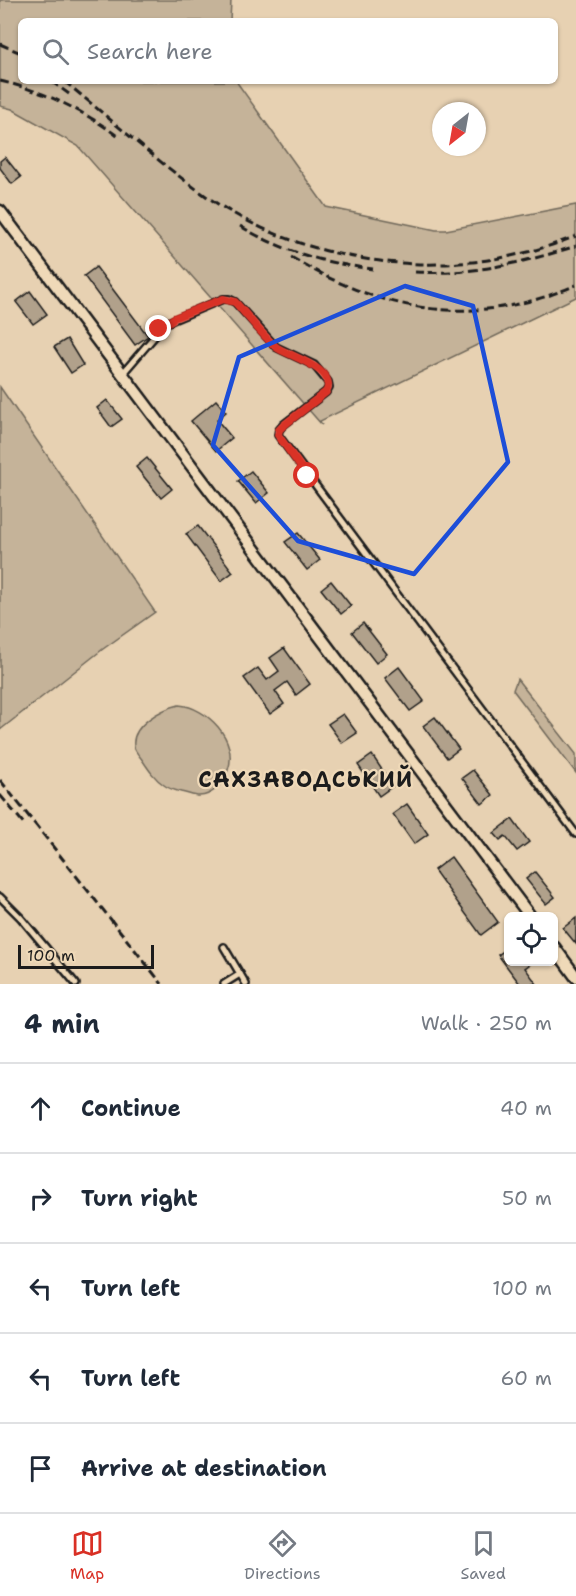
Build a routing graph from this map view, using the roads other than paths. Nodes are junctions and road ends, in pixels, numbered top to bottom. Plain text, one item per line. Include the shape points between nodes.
1 (0, 211) edge
2 (123, 374) junction
3 (576, 834) edge
4 (0, 897) edge
5 (527, 912) edge
6 (224, 948) dead end
7 (558, 952) edge
8 (240, 974) junction
9 (576, 977) edge
10 (76, 984) edge
11 (224, 984) edge
12 (246, 984) edge

1 - 2 street
2 - 3 lane via 166,323 223,299 235,302 276,347 314,365 329,387 283,426 278,435
2 - 5 street
4 - 10 lane
6 - 8 lane
7 - 9 street
8 - 11 lane
8 - 12 lane

